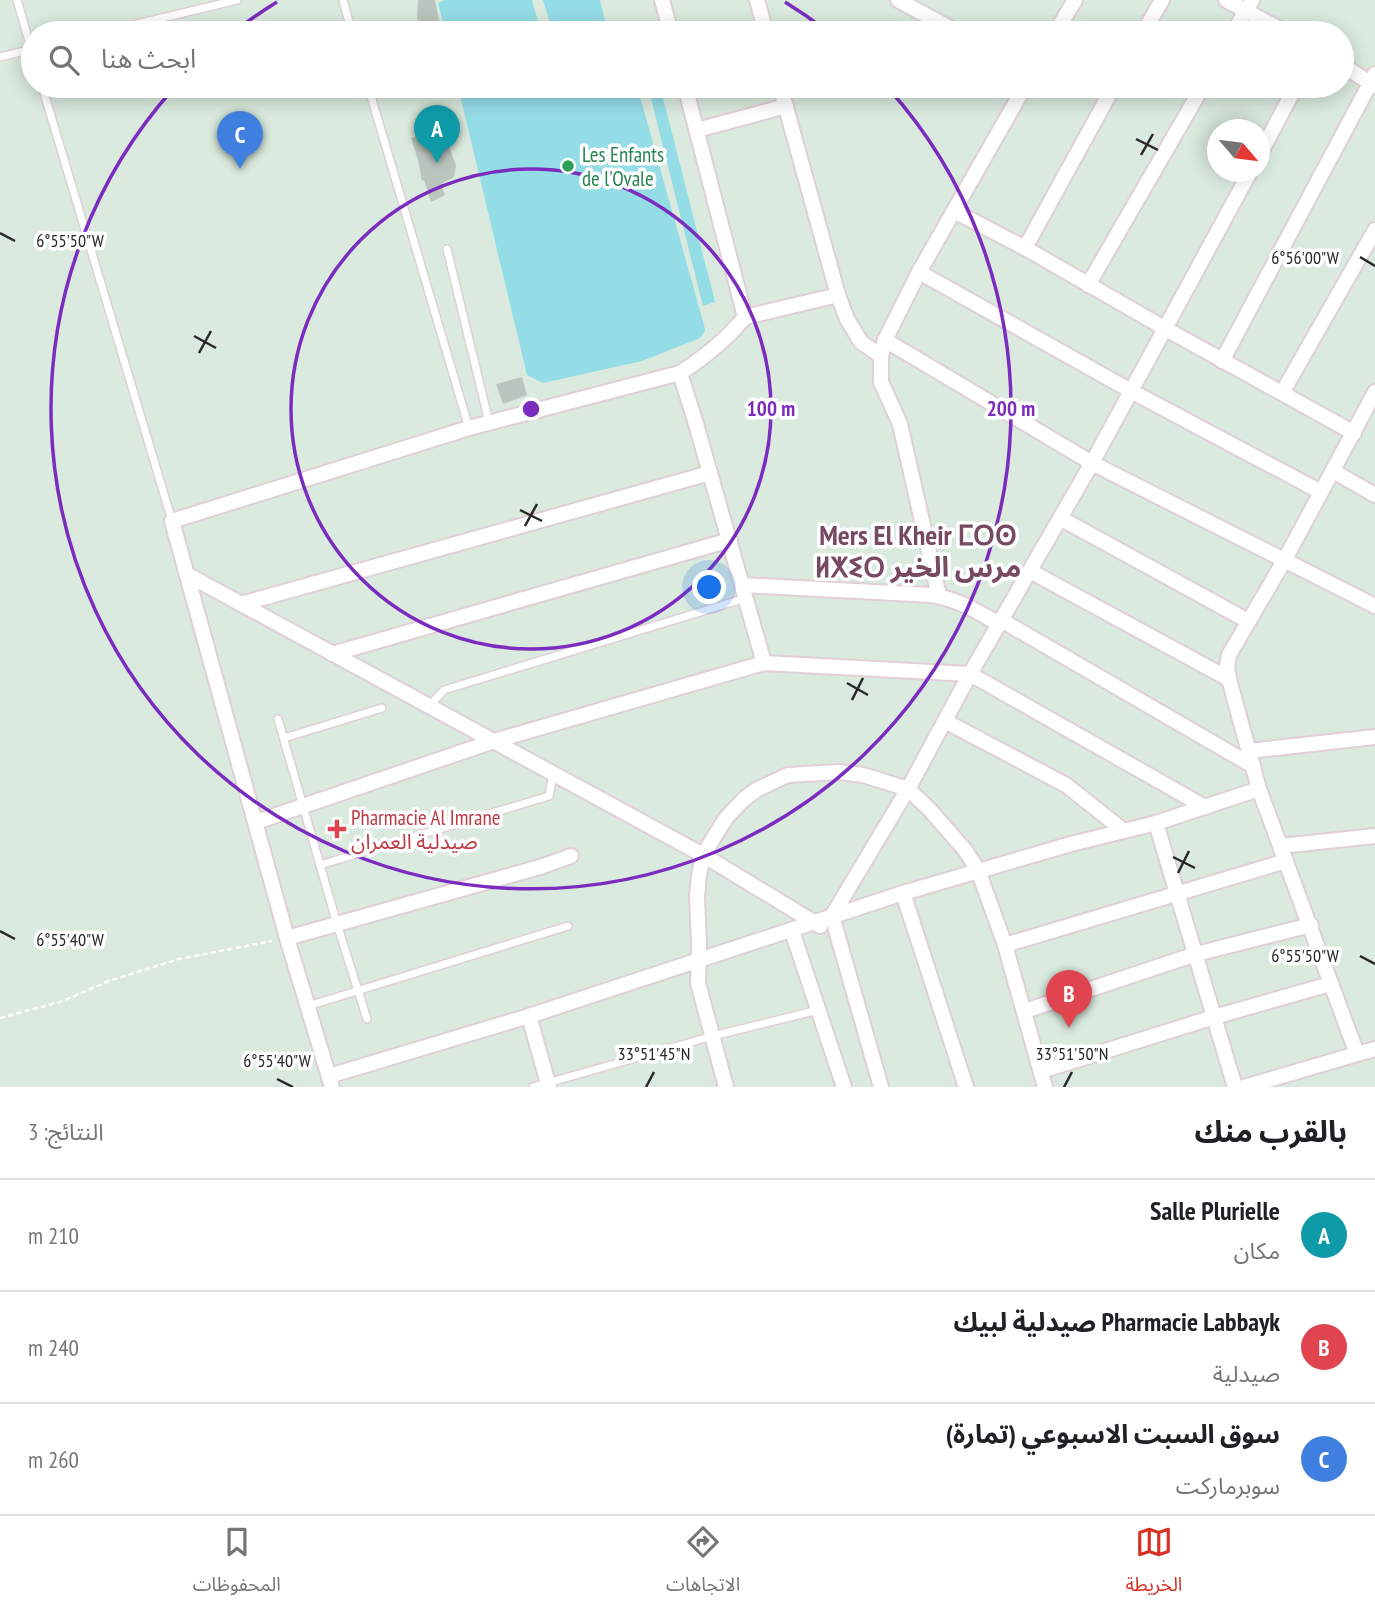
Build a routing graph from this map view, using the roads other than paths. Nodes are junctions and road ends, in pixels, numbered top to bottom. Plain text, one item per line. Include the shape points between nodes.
1 (17, 0) edge
2 (237, 0) edge
3 (343, 0) edge
4 (663, 0) edge
5 (757, 0) edge
6 (898, 0) edge
7 (1075, 0) edge
8 (1162, 0) edge
9 (1226, 0) edge
10 (1249, 6) edge
11 (24, 21) edge
12 (149, 21) edge
13 (349, 21) edge
14 (668, 21) edge
15 (763, 21) edge
16 (937, 21) edge
17 (1062, 21) edge
18 (1150, 21) edge
19 (1270, 21) edge
20 (21, 53) edge
21 (0, 57) edge
22 (1354, 71) edge
23 (1373, 81) edge
24 (46, 98) edge
25 (372, 98) edge
26 (688, 98) edge
27 (784, 98) edge
28 (1018, 98) edge
29 (1107, 98) edge
30 (1196, 98) edge
31 (1289, 98) edge
32 (786, 106) junction
33 (697, 130) junction
34 (1270, 134) edge
35 (1245, 182) edge
36 (954, 211) junction
37 (1375, 230) edge
38 (1025, 248) junction
39 (447, 249) dead end
40 (919, 272) junction
41 (1088, 285) junction
42 (838, 295) junction
43 (745, 317) junction
44 (1166, 329) junction
45 (885, 340) junction
46 (881, 356) junction
47 (1222, 361) junction
48 (680, 373) junction
49 (1131, 391) junction
50 (1375, 392) edge
51 (1282, 393) junction
52 (1371, 411) edge
53 (489, 422) junction
54 (469, 428) junction
55 (1353, 433) junction
56 (1092, 463) junction
57 (1333, 471) junction
58 (710, 473) junction
59 (1321, 492) junction
60 (1375, 495) edge
61 (1060, 518) junction
62 (172, 521) junction
63 (730, 541) junction
64 (1284, 561) junction
65 (1030, 571) junction
66 (188, 575) junction
67 (744, 592) junction
68 (939, 596) junction
69 (241, 604) junction
70 (1375, 606) edge
71 (1248, 621) junction
72 (1000, 622) junction
73 (332, 654) junction
74 (764, 663) junction
75 (970, 674) junction
76 (1229, 679) junction
77 (429, 706) junction
78 (382, 708) dead end
79 (278, 719) dead end
80 (945, 721) junction
81 (1375, 737) edge
82 (284, 738) junction
83 (494, 741) junction
84 (1249, 751) junction
85 (1253, 766) junction
86 (553, 774) junction
87 (908, 789) junction
88 (1259, 789) junction
89 (303, 807) junction
90 (1205, 807) junction
91 (256, 822) junction
92 (1156, 823) junction
93 (1124, 831) junction
94 (1375, 836) edge
95 (1280, 846) junction
96 (703, 855) junction
97 (571, 856) dead end
98 (1286, 861) junction
99 (320, 865) junction
100 (978, 870) junction
101 (903, 893) junction
102 (1177, 893) junction
103 (832, 916) junction
104 (815, 923) junction
105 (337, 924) junction
106 (1311, 925) junction
107 (568, 926) dead end
108 (792, 930) junction
109 (287, 938) junction
110 (838, 939) junction
111 (1005, 944) junction
112 (1196, 954) junction
113 (699, 961) junction
114 (1331, 984) junction
115 (358, 990) junction
116 (308, 1006) junction
117 (819, 1010) junction
118 (1025, 1011) junction
119 (529, 1016) junction
120 (1214, 1017) junction
121 (367, 1018) dead end
122 (713, 1036) junction
123 (1375, 1049) edge
124 (1357, 1054) junction
125 (1041, 1071) junction
126 (330, 1081) edge
127 (548, 1085) edge
128 (533, 1087) edge
129 (726, 1087) edge
130 (844, 1087) edge
131 (881, 1087) edge
132 (966, 1087) edge
133 (1045, 1087) edge
134 (1235, 1087) edge
135 (1244, 1087) edge

1 - 11 lane
2 - 12 lane
3 - 13 lane
4 - 14 street
5 - 15 street
6 - 16 street
7 - 17 street
8 - 18 street
9 - 10 street
10 - 19 street
20 - 21 lane
22 - 23 street
23 - 47 street
24 - 62 lane
25 - 54 lane
26 - 33 street
27 - 32 street
28 - 36 street
29 - 38 street
30 - 41 street
31 - 34 street
32 - 33 street
32 - 42 street
33 - 43 street
35 - 44 street
36 - 38 street
36 - 40 street
37 - 51 street
38 - 41 street
39 - 53 lane
40 - 45 street
40 - 49 street
41 - 44 street
42 - 43 street
42 - 46 street via 861,342
43 - 48 street via 725,340
44 - 47 street
44 - 49 street
45 - 46 street
45 - 56 street
46 - 68 street via 881,382 900,424
47 - 51 street
48 - 53 street
48 - 58 street
49 - 56 street
49 - 59 street
50 - 52 street
51 - 55 street
52 - 55 street
53 - 54 street
54 - 62 street
55 - 57 street
56 - 61 street
56 - 64 street
57 - 59 street
57 - 60 street
58 - 63 street
58 - 69 street
59 - 64 street
61 - 65 street
61 - 71 street
62 - 66 street
63 - 67 street
63 - 73 street
64 - 70 street
64 - 71 street
65 - 72 street
65 - 76 street
66 - 69 street
66 - 91 street
67 - 68 street
67 - 74 street
67 - 77 lane via 444,690
68 - 72 street
69 - 73 street
71 - 76 street via 1229,654
72 - 75 street
72 - 85 street
73 - 77 street
74 - 75 street
74 - 83 street
75 - 80 street
75 - 90 street
76 - 84 street
77 - 83 street
78 - 82 lane
79 - 82 lane
80 - 87 street
80 - 93 street via 1066,785
81 - 84 street
82 - 89 lane
83 - 86 street
83 - 89 street
84 - 85 street
85 - 88 street
86 - 96 street
86 - 99 lane via 549,796
87 - 96 street via 838,772 788,775 744,799
87 - 100 street
87 - 103 street
88 - 90 street
88 - 95 street
89 - 91 street
89 - 99 lane
90 - 92 street
91 - 109 street
92 - 93 street
92 - 102 street
93 - 100 street
94 - 95 street
95 - 98 street
96 - 104 street
96 - 113 street via 697,897
97 - 105 street
98 - 102 street
98 - 106 street
99 - 105 lane
100 - 101 street
100 - 111 street
101 - 103 street
101 - 132 street
102 - 111 street
102 - 112 street
103 - 104 street
103 - 110 street
104 - 108 street
104 - 110 street
105 - 109 street
105 - 115 lane
106 - 112 street
106 - 114 street
107 - 115 lane
108 - 113 street
108 - 117 street
109 - 116 street
110 - 131 street
111 - 118 street
112 - 118 street
112 - 120 street
113 - 119 street
113 - 122 street via 698,983
114 - 120 street
114 - 124 street
115 - 116 lane
115 - 121 lane
116 - 126 street
117 - 122 lane
117 - 130 street
118 - 125 street
119 - 126 street
119 - 127 street
120 - 125 street
120 - 134 street
122 - 127 lane
122 - 129 street
123 - 124 street
124 - 135 street
125 - 133 street
127 - 128 lane

